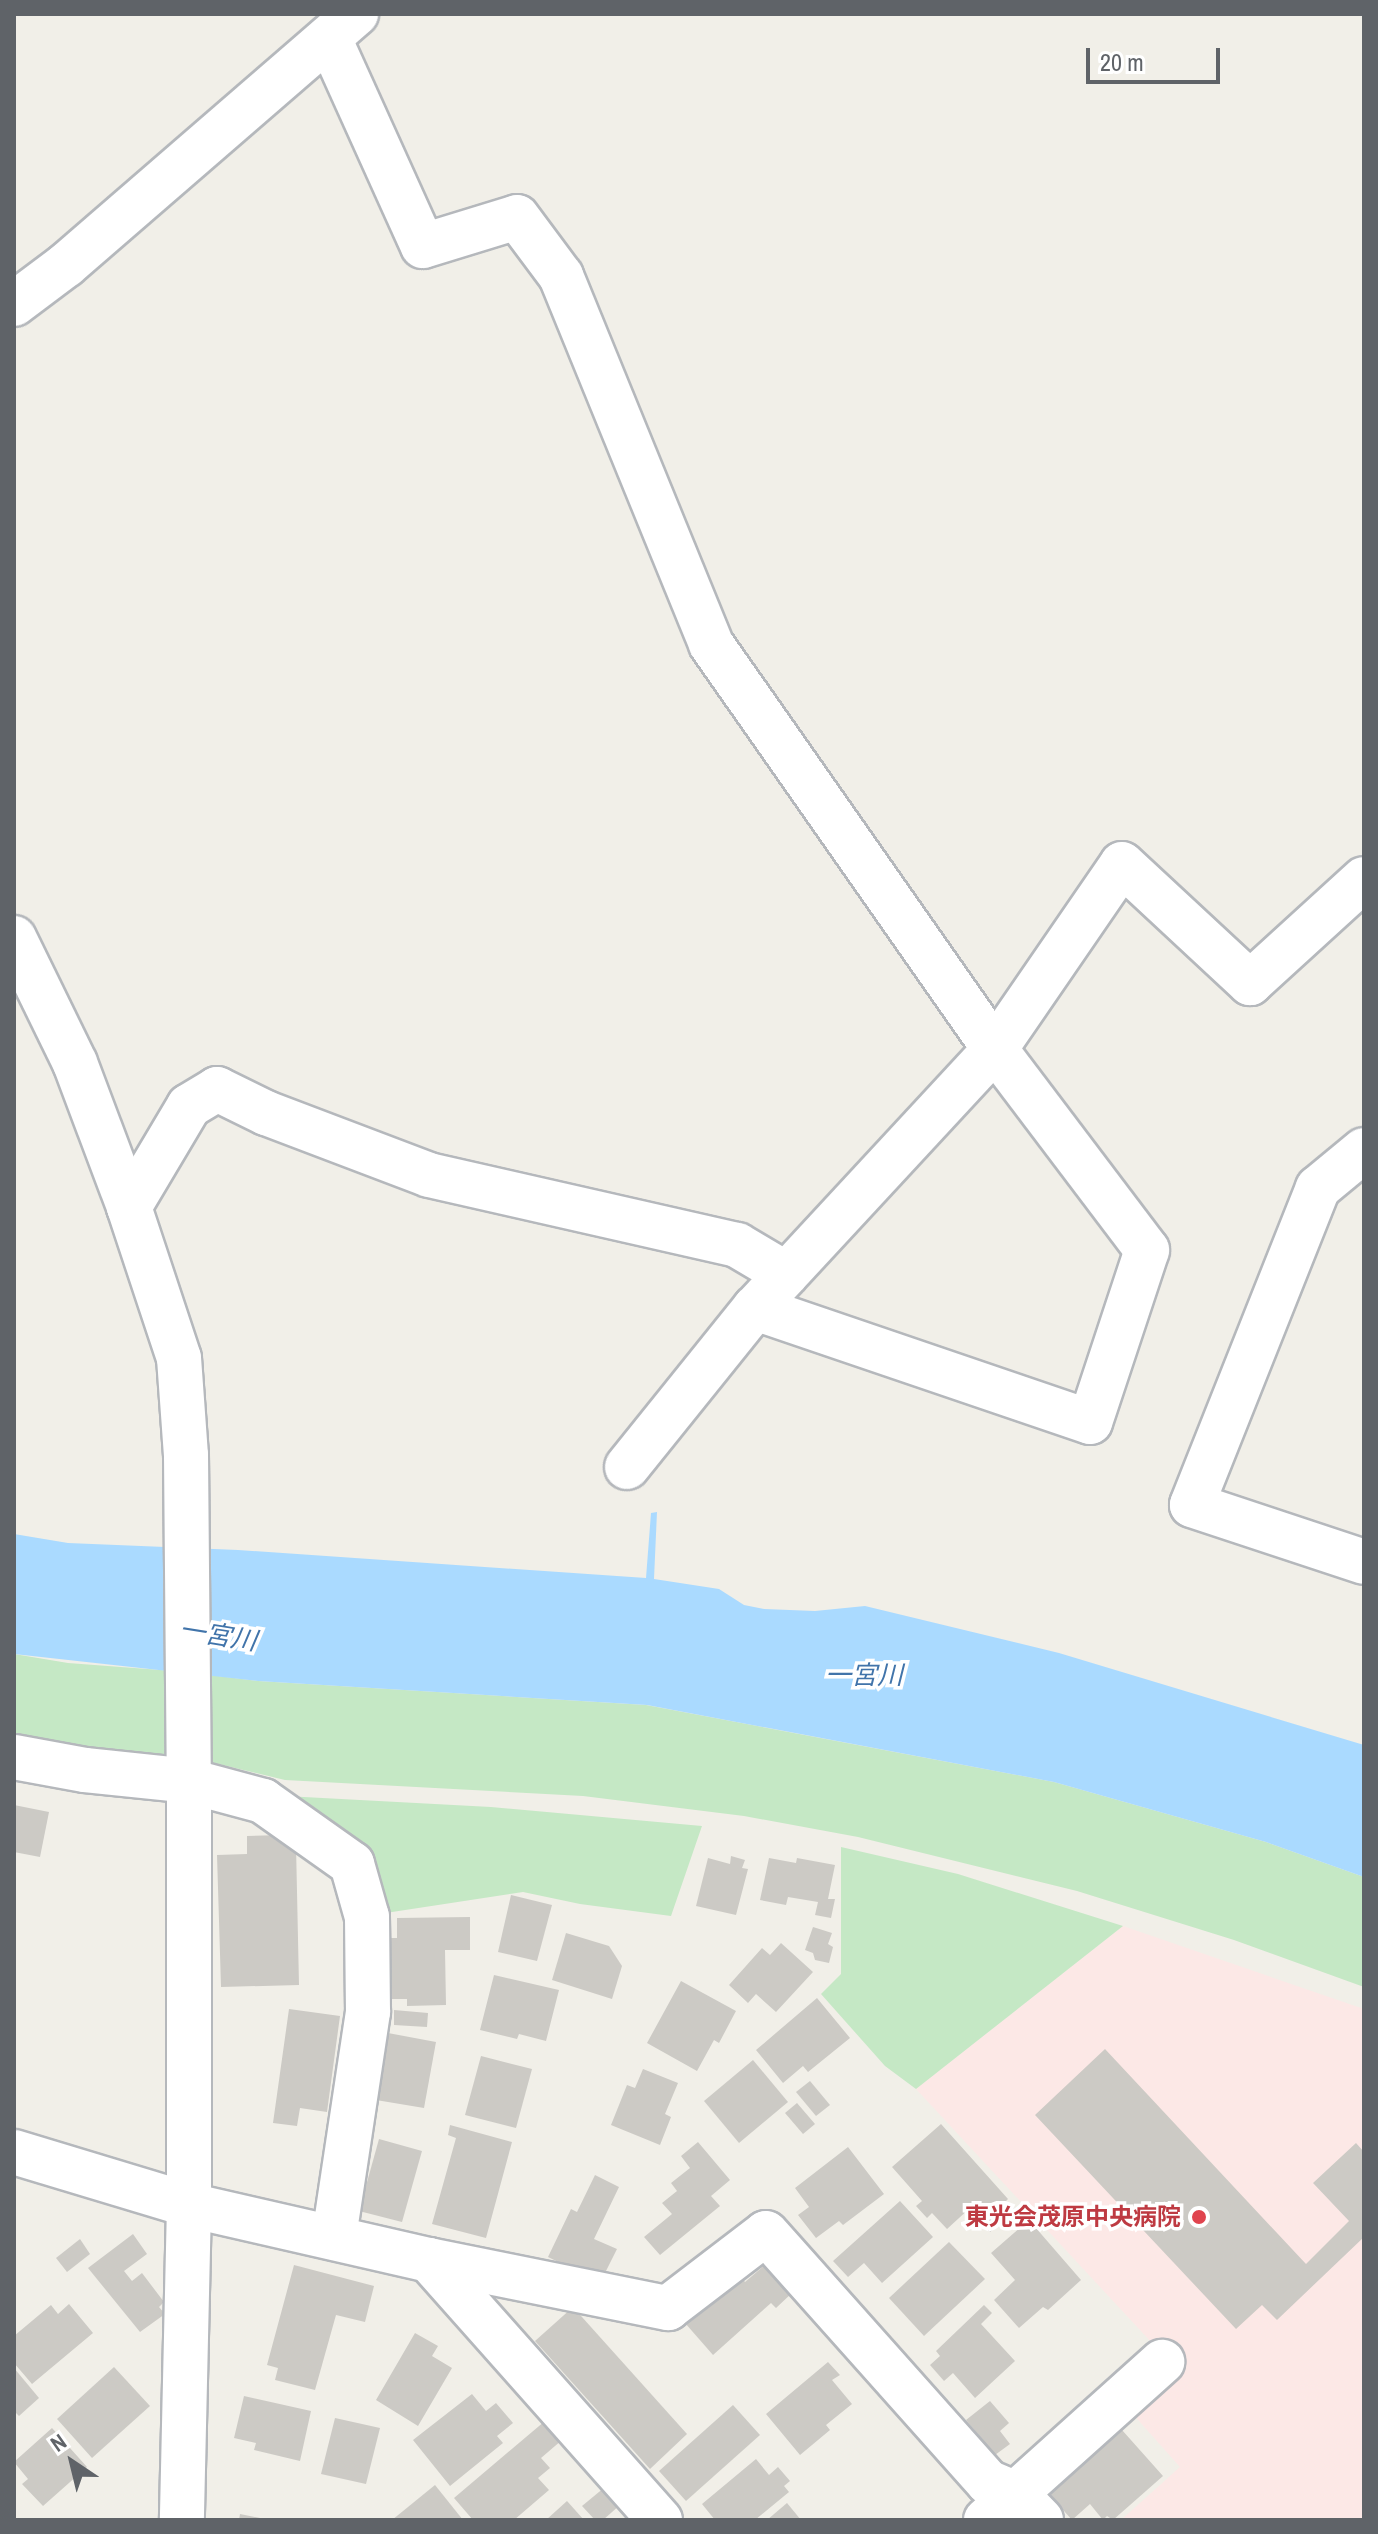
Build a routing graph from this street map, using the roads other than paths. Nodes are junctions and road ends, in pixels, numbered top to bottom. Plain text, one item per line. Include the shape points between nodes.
1 (342, 26) edge
2 (14, 304) edge
3 (1364, 879) edge
4 (14, 938) edge
5 (995, 1049) junction
6 (1364, 1150) edge
7 (129, 1207) junction
8 (786, 1274) junction
9 (755, 1308) junction
10 (627, 1467) dead end
11 (1364, 1562) edge
12 (14, 1757) edge
13 (189, 1771) junction
14 (14, 2152) edge
15 (189, 2205) junction
16 (334, 2237) junction
17 (429, 2260) junction
18 (1162, 2362) dead end
19 (1014, 2511) edge
20 (182, 2520) edge
21 (660, 2520) edge

1 - 2 street
1 - 5 street via 423,246 517,217 561,276 711,644
3 - 5 street via 1250,983 1122,864
4 - 7 street via 75,1063
5 - 8 street
5 - 9 street via 1147,1250 1090,1422
6 - 11 street via 1318,1188 1192,1505
7 - 8 street via 189,1106 217,1089 429,1175 737,1245
7 - 13 street via 179,1358 186,1465
8 - 9 street
9 - 10 street
12 - 13 street via 85,1770
13 - 15 street
13 - 16 street via 263,1801 352,1864 367,1917 368,2012
14 - 15 street
15 - 16 street
15 - 20 street
16 - 17 street
17 - 19 street via 668,2308 766,2233
17 - 21 street
18 - 19 street

